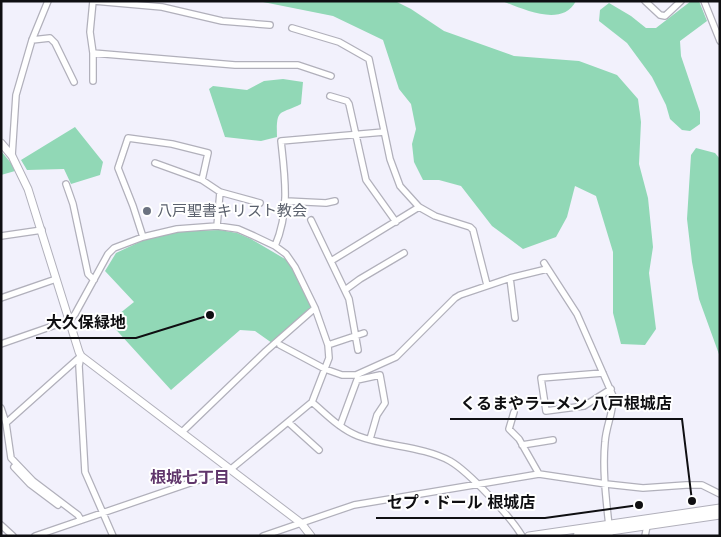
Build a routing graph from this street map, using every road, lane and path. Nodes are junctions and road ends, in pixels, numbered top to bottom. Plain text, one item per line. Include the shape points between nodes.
1 (48, 1) edge
2 (94, 1) edge
3 (645, 1) edge
4 (681, 1) edge
5 (707, 2) edge
6 (270, 25) dead end
7 (292, 28) dead end
8 (32, 40) junction
9 (720, 41) edge
10 (93, 53) junction
11 (331, 76) dead end
12 (93, 81) dead end
13 (74, 82) dead end
14 (330, 96) dead end
15 (384, 132) junction
16 (357, 136) junction
17 (1, 144) edge
18 (12, 156) junction
19 (155, 162) dead end
20 (202, 180) junction
21 (66, 184) dead end
22 (220, 192) junction
23 (286, 201) junction
24 (335, 201) dead end
25 (260, 203) dead end
26 (419, 208) junction
27 (311, 220) dead end
28 (396, 222) junction
29 (216, 226) junction
30 (42, 230) junction
31 (1, 236) edge
32 (142, 237) junction
33 (274, 246) junction
34 (404, 254) dead end
35 (330, 261) junction
36 (510, 278) junction
37 (56, 279) junction
38 (94, 280) junction
39 (488, 285) junction
40 (345, 290) junction
41 (1, 298) edge
42 (315, 308) junction
43 (516, 318) dead end
44 (70, 320) junction
45 (364, 333) dead end
46 (354, 336) junction
47 (1, 344) edge
48 (280, 344) dead end
49 (328, 345) junction
50 (358, 350) dead end
51 (81, 356) junction
52 (325, 369) junction
53 (603, 373) junction
54 (611, 389) junction
55 (312, 402) junction
56 (1, 408) edge
57 (514, 412) dead end
58 (4, 421) edge
59 (288, 422) junction
60 (340, 426) junction
61 (182, 432) junction
62 (370, 439) junction
63 (552, 440) dead end
64 (522, 444) junction
65 (319, 450) dead end
66 (231, 469) junction
67 (539, 474) junction
68 (477, 484) junction
69 (606, 484) junction
70 (720, 494) edge
71 (720, 508) edge
72 (103, 512) junction
73 (720, 515) edge
74 (81, 520) junction
75 (301, 523) junction
76 (1, 525) edge
77 (648, 526) junction
78 (609, 530) edge
79 (13, 536) edge
80 (35, 536) edge
81 (113, 536) edge
82 (263, 536) edge
83 (311, 536) edge
84 (522, 536) edge
85 (529, 536) edge
86 (577, 536) edge
87 (645, 536) edge

1 - 8 street
2 - 6 street via 162,7 222,20
2 - 10 street via 90,32
3 - 4 street via 665,16
5 - 9 street
7 - 15 street via 339,42 369,59
8 - 13 street via 50,38 55,43
8 - 18 street via 16,95
10 - 11 street via 235,65 298,65
10 - 12 street
14 - 16 street via 347,101
15 - 16 street
15 - 26 street via 400,186
16 - 23 street via 281,140
16 - 28 street via 366,180
17 - 18 street
18 - 30 street
19 - 20 street
20 - 22 street
20 - 32 street via 208,153 128,138 118,168 134,206
21 - 38 street via 88,274
22 - 25 street
22 - 29 street
23 - 24 street
23 - 33 street via 281,232
26 - 28 street
26 - 39 street via 473,230
27 - 35 street
28 - 35 street
29 - 32 street via 177,229
29 - 33 street via 238,229
30 - 31 street
30 - 37 street
32 - 38 street via 114,248
33 - 42 street via 290,259
34 - 40 street
35 - 40 street
36 - 39 street
36 - 43 street
36 - 53 street via 546,266 577,314
37 - 41 street
37 - 44 street
38 - 44 street
39 - 52 street via 455,298 396,357 356,375 342,375
40 - 46 street
42 - 49 street
42 - 61 street
44 - 47 street
44 - 51 street
45 - 46 street
46 - 49 street
46 - 50 street
48 - 52 street
49 - 52 street via 329,358
51 - 58 street
51 - 61 street
51 - 72 street via 78,366 85,472
52 - 55 street
53 - 54 street
53 - 54 street via 541,378 546,411 584,406
54 - 69 street via 613,409 605,444
55 - 59 street
55 - 60 street
56 - 58 street
57 - 64 street via 509,429
58 - 74 street via 11,458 33,481
59 - 65 street
59 - 66 street
60 - 62 street
60 - 62 street via 357,380 380,375 385,403 376,416
61 - 66 street
62 - 68 street via 428,452 451,462
63 - 64 street
64 - 67 street
66 - 72 street
66 - 75 street
67 - 68 street
67 - 69 street
68 - 75 street via 354,505
68 - 84 street
69 - 70 street via 643,488 686,484 702,486
69 - 78 street
71 - 78 street
72 - 74 street
72 - 81 street
73 - 77 street
74 - 80 street
75 - 82 street
75 - 83 street
76 - 79 street
77 - 78 street
77 - 87 street
78 - 85 street
78 - 86 street

